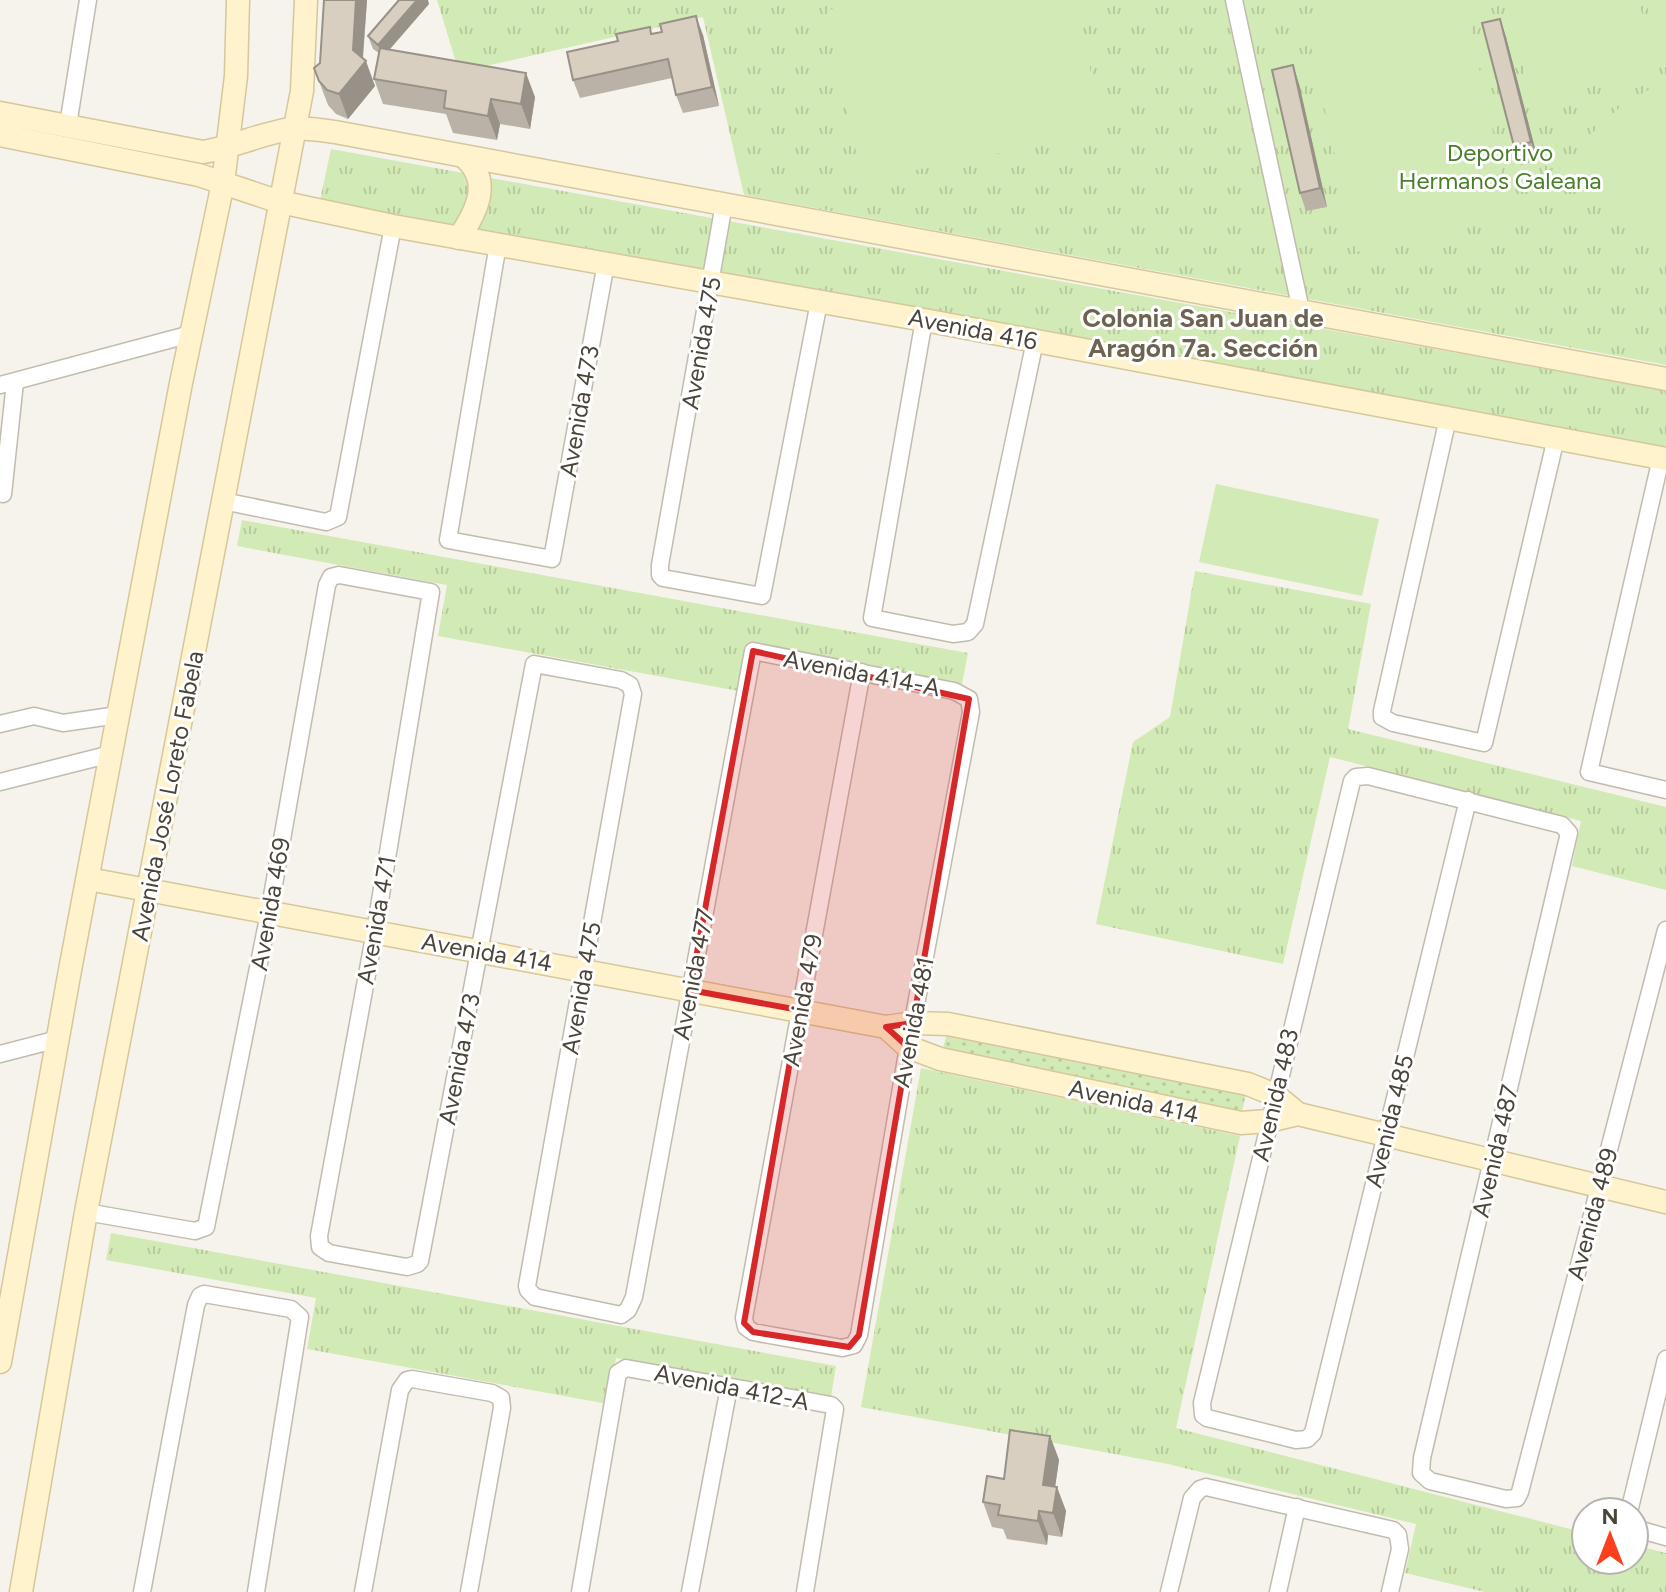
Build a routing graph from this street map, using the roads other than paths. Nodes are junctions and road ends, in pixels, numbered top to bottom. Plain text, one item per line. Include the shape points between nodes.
1 (88, 0) edge
2 (238, 0) edge
3 (306, 0) edge
4 (1234, 0) edge
5 (0, 113) edge
6 (68, 125) junction
7 (293, 128) junction
8 (35, 131) junction
9 (0, 135) edge
10 (100, 144) junction
11 (229, 148) junction
12 (463, 156) junction
13 (223, 183) junction
14 (280, 202) junction
15 (724, 204) junction
16 (393, 226) junction
17 (459, 238) junction
18 (498, 244) junction
19 (606, 263) junction
20 (712, 282) junction
21 (1299, 301) dead end
22 (819, 302) junction
23 (924, 320) junction
24 (191, 334) junction
25 (1035, 341) junction
26 (1666, 379) edge
27 (7, 384) edge
28 (1448, 418) junction
29 (1556, 438) junction
30 (1664, 459) edge
31 (3, 494) dead end
32 (223, 501) junction
33 (331, 577) joint
34 (753, 651) joint
35 (534, 664) joint
36 (862, 672) junction
37 (969, 699) joint
38 (118, 715) junction
39 (0, 724) edge
40 (111, 754) junction
41 (0, 782) edge
42 (1666, 790) edge
43 (1468, 800) junction
44 (88, 879) junction
45 (150, 890) junction
46 (269, 913) junction
47 (1666, 930) edge
48 (375, 931) junction
49 (480, 951) junction
50 (585, 970) junction
51 (690, 990) junction
52 (799, 1010) junction
53 (913, 1023) junction
54 (886, 1027) junction
55 (58, 1039) junction
56 (908, 1047) junction
57 (0, 1054) edge
58 (1275, 1095) junction
59 (1298, 1114) junction
60 (1268, 1121) junction
61 (1386, 1134) junction
62 (1494, 1159) junction
63 (1600, 1185) junction
64 (1666, 1202) edge
65 (86, 1212) junction
66 (417, 1264) joint
67 (634, 1297) joint
68 (5, 1300) edge
69 (854, 1345) joint
70 (1666, 1359) edge
71 (0, 1362) edge
72 (729, 1387) junction
73 (1307, 1439) joint
74 (1633, 1496) edge
75 (1517, 1498) joint
76 (1297, 1507) junction
77 (21, 1592) edge
78 (142, 1592) edge
79 (256, 1592) edge
80 (363, 1592) edge
81 (469, 1592) edge
82 (580, 1592) edge
83 (690, 1592) edge
84 (805, 1592) edge
85 (1169, 1592) edge
86 (1278, 1592) edge
87 (1390, 1592) edge

1 - 6 street
2 - 11 street
3 - 7 street, Avenida José Loreto Fabela via 302,91
4 - 21 street
5 - 8 street
6 - 8 street
6 - 10 street
7 - 11 street
7 - 12 street
7 - 14 street, Avenida José Loreto Fabela
8 - 9 street
8 - 10 street
10 - 11 street via 203,152
10 - 13 street, Avenida 416
11 - 13 street
12 - 15 street
12 - 17 street via 474,165 479,201
13 - 14 street, Avenida 416
13 - 24 street
14 - 16 street, Avenida 416
14 - 32 street, Avenida José Loreto Fabela
15 - 20 street, Avenida 475
15 - 26 street
16 - 17 street, Avenida 416
16 - 32 street via 340,513 326,522
17 - 18 street, Avenida 416
18 - 19 street, Avenida 416
18 - 19 street, Avenida 473 via 448,540 552,559
19 - 20 street, Avenida 416
20 - 22 street, Avenida 416
20 - 22 street, Avenida 475 via 660,575 668,579 762,596
22 - 23 street, Avenida 416
23 - 25 street, Avenida 416
23 - 25 street via 872,618 953,634 968,632 975,624
24 - 27 street
24 - 38 street
25 - 28 street, Avenida 416
27 - 31 street
28 - 29 street, Avenida 416
28 - 29 street via 1382,717 1484,743
29 - 30 street, Avenida 416
30 - 42 street via 1589,772
32 - 45 street, Avenida José Loreto Fabela
33 - 46 street, Avenida 469
33 - 48 street, Avenida 471 via 431,592
34 - 36 street, Avenida 414-A
34 - 51 street, Avenida 477
35 - 49 street, Avenida 473
35 - 50 street, Avenida 475 via 621,680 633,694
36 - 37 street, Avenida 414-A via 954,691
36 - 52 street, Avenida 479
37 - 53 street, Avenida 481 via 971,712
38 - 39 street via 63,723 34,716
38 - 40 street
40 - 41 street
40 - 44 street
43 - 58 street, Avenida 483 via 1368,776 1356,777 1350,786
43 - 61 street, Avenida 485
43 - 62 street, Avenida 487 via 1562,825 1568,839
44 - 45 street, Avenida 414
44 - 55 street
45 - 46 street, Avenida 414
45 - 65 street, Avenida José Loreto Fabela
46 - 48 street, Avenida 414
46 - 65 street, Avenida 469 via 204,1230
47 - 63 street, Avenida 489
48 - 49 street, Avenida 414
48 - 66 street, Avenida 471 via 320,1247 407,1267
49 - 50 street, Avenida 414
49 - 66 street, Avenida 473
50 - 51 street, Avenida 414
50 - 67 street, Avenida 475 via 528,1290 535,1297 621,1315
51 - 52 street, Avenida 414
51 - 67 street, Avenida 477
52 - 54 street, Avenida 414
52 - 69 street, Avenida 479 via 744,1318 753,1332 842,1348
53 - 54 street, Avenida 414
53 - 56 street, Avenida 481
53 - 58 street, Avenida 414 via 991,1032 1248,1084
54 - 56 street, Avenida 414
55 - 57 street
55 - 68 street
56 - 60 street, Avenida 414 via 940,1059 1241,1123
56 - 69 street, Avenida 481
58 - 59 street, Avenida 414
58 - 60 street, Avenida 483
59 - 60 street, Avenida 414
59 - 61 street, Avenida 414
60 - 73 street, Avenida 483 via 1203,1415
61 - 62 street, Avenida 414
61 - 73 street, Avenida 485 via 1313,1433
62 - 63 street, Avenida 414
62 - 75 street, Avenida 487 via 1421,1473 1430,1481
63 - 64 street, Avenida 414
63 - 75 street, Avenida 489
65 - 77 street, Avenida José Loreto Fabela
68 - 71 street
70 - 74 street
72 - 82 street, Avenida 412-A via 623,1368 618,1373
72 - 83 street
72 - 84 street, Avenida 412-A via 835,1409
76 - 85 street via 1200,1489 1192,1498
76 - 86 street
76 - 87 street via 1398,1535
78 - 79 street via 196,1305 200,1296 209,1295 291,1309 300,1321
80 - 81 street via 400,1390 407,1380 501,1398

